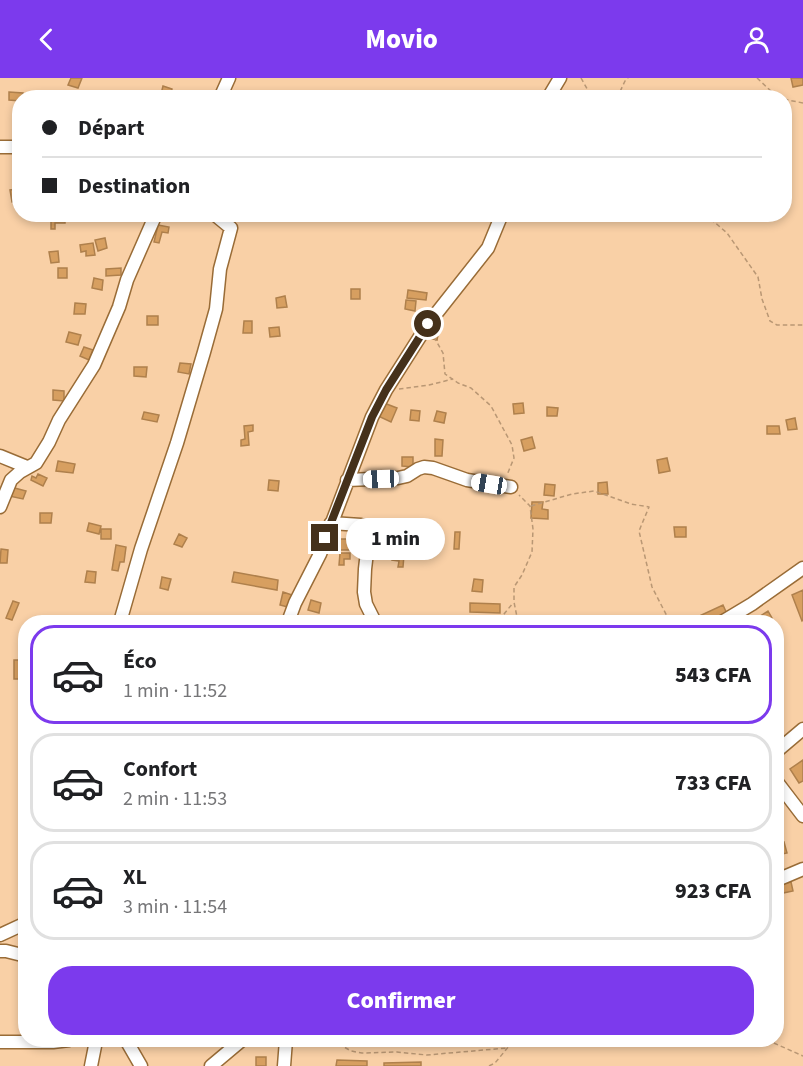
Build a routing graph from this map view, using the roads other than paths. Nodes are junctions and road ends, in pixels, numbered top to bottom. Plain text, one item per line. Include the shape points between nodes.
1 (152, 222) edge
2 (224, 222) edge
3 (499, 222) edge
4 (0, 456) edge
5 (27, 467) junction
6 (347, 480) junction
7 (511, 487) road end
8 (0, 507) edge
9 (331, 523) junction
10 (803, 568) edge
11 (122, 615) edge
12 (291, 615) edge
13 (372, 615) edge
14 (734, 615) edge
15 (803, 729) edge
16 (784, 746) edge
17 (784, 791) edge
18 (803, 816) edge
19 (803, 869) edge
20 (784, 877) edge
21 (18, 927) edge
22 (0, 935) edge
23 (0, 951) edge
24 (18, 954) edge
25 (0, 1042) edge
26 (18, 1042) edge
27 (95, 1047) edge
28 (130, 1047) edge
29 (234, 1047) edge
30 (285, 1047) edge
31 (91, 1066) edge
32 (141, 1066) edge
33 (212, 1066) edge
34 (284, 1066) edge

1 - 5 street via 94,365 36,463
2 - 11 street via 231,228 220,269 216,309
3 - 6 street via 488,248 428,324 386,390
4 - 5 street
5 - 8 street via 11,480
6 - 7 street via 398,478 424,467 467,480
6 - 9 street
9 - 12 street
9 - 13 street via 367,529 364,592
10 - 14 street
15 - 16 street
17 - 18 street
19 - 20 street
21 - 22 street
23 - 24 street
25 - 26 street
27 - 31 street
28 - 32 street
29 - 33 street
30 - 34 street

